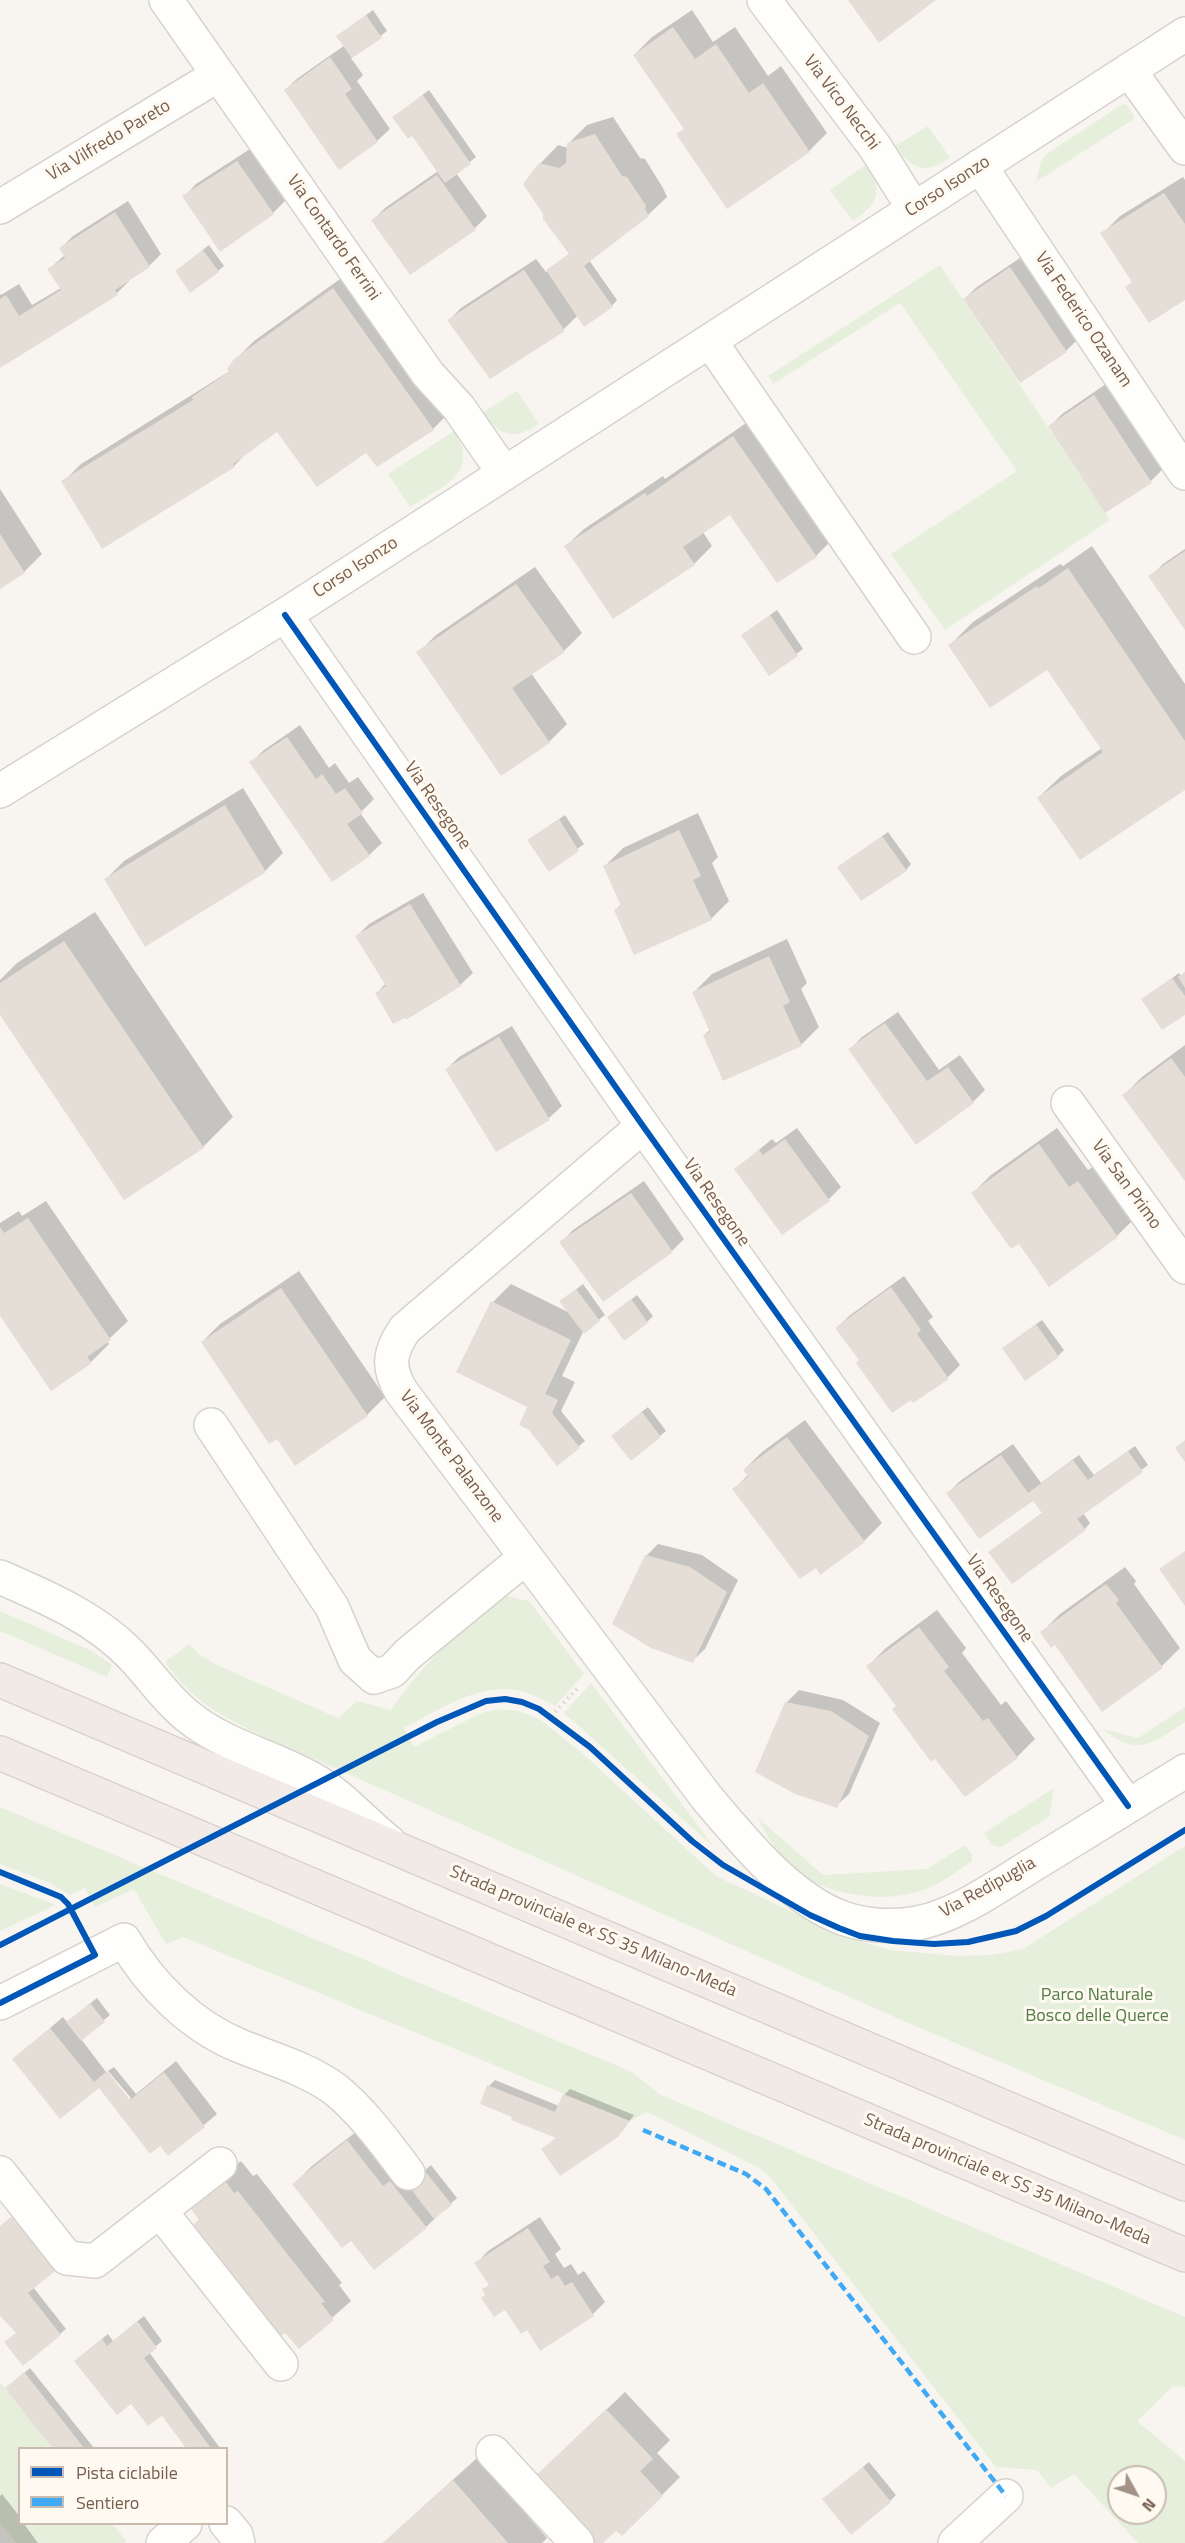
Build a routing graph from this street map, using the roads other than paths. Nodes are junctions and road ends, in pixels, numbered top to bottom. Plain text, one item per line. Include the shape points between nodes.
1 (166, 0) edge
2 (764, 0) edge
3 (1185, 34) edge
4 (1129, 70) junction
5 (218, 75) junction
6 (1185, 148) edge
7 (980, 166) junction
8 (0, 207) edge
9 (915, 209) junction
10 (710, 341) junction
11 (504, 473) junction
12 (1185, 473) edge
13 (285, 615) junction
14 (914, 637) dead end
15 (0, 791) edge
16 (1068, 1103) dead end
17 (643, 1126) junction
18 (1185, 1267) edge
19 (211, 1425) dead end
20 (526, 1557) junction
21 (0, 1577) edge
22 (0, 1680) edge
23 (0, 1753) edge
24 (1185, 1771) edge
25 (707, 1798) joint
26 (1128, 1806) junction
27 (398, 1849) junction
28 (0, 2003) edge
29 (220, 2164) dead end
30 (0, 2173) edge
31 (408, 2173) dead end
32 (1185, 2184) edge
33 (160, 2211) junction
34 (1185, 2255) edge
35 (281, 2364) dead end
36 (493, 2452) dead end
37 (1006, 2496) dead end
38 (183, 2525) edge
39 (228, 2525) edge
40 (164, 2543) edge
41 (238, 2543) edge
42 (577, 2543) edge
43 (955, 2543) edge

1 - 5 street, Via Contardo Ferrini
2 - 9 street, Via Vico Necchi via 874,147
3 - 4 street, Corso Isonzo
4 - 6 street
4 - 7 street, Corso Isonzo
5 - 8 street, Via Vilfredo Pareto
5 - 11 street, Via Contardo Ferrini via 428,374 454,401
7 - 9 street, Corso Isonzo
7 - 12 street, Via Federico Ozanam
9 - 10 street, Corso Isonzo
10 - 11 street, Corso Isonzo
10 - 14 street
11 - 13 street, Corso Isonzo
13 - 15 street, Corso Isonzo
13 - 17 street, Via Resegone
16 - 18 street, Via San Primo
17 - 20 street, Via Monte Palanzone via 405,1329 394,1344 393,1377 401,1391
17 - 26 street, Via Resegone
19 - 20 street via 332,1607 355,1660 374,1677 392,1671
20 - 25 street, Via Monte Palanzone
21 - 27 street via 53,1601 105,1633 198,1724 312,1778
22 - 27 highway, Strada provinciale ex SS 35 Milano-Meda
23 - 34 highway, Strada provinciale ex SS 35 Milano-Meda
24 - 26 street, Via Redipuglia
25 - 26 street, Via Redipuglia via 740,1837 804,1897 833,1914 861,1923 892,1926 948,1914
27 - 32 highway, Strada provinciale ex SS 35 Milano-Meda
28 - 31 street via 124,1940 155,1985 215,2034 285,2063 334,2090 373,2127
29 - 33 street
30 - 33 street via 67,2258 95,2261
33 - 35 street
36 - 42 street
37 - 43 street
38 - 40 street
39 - 41 street

